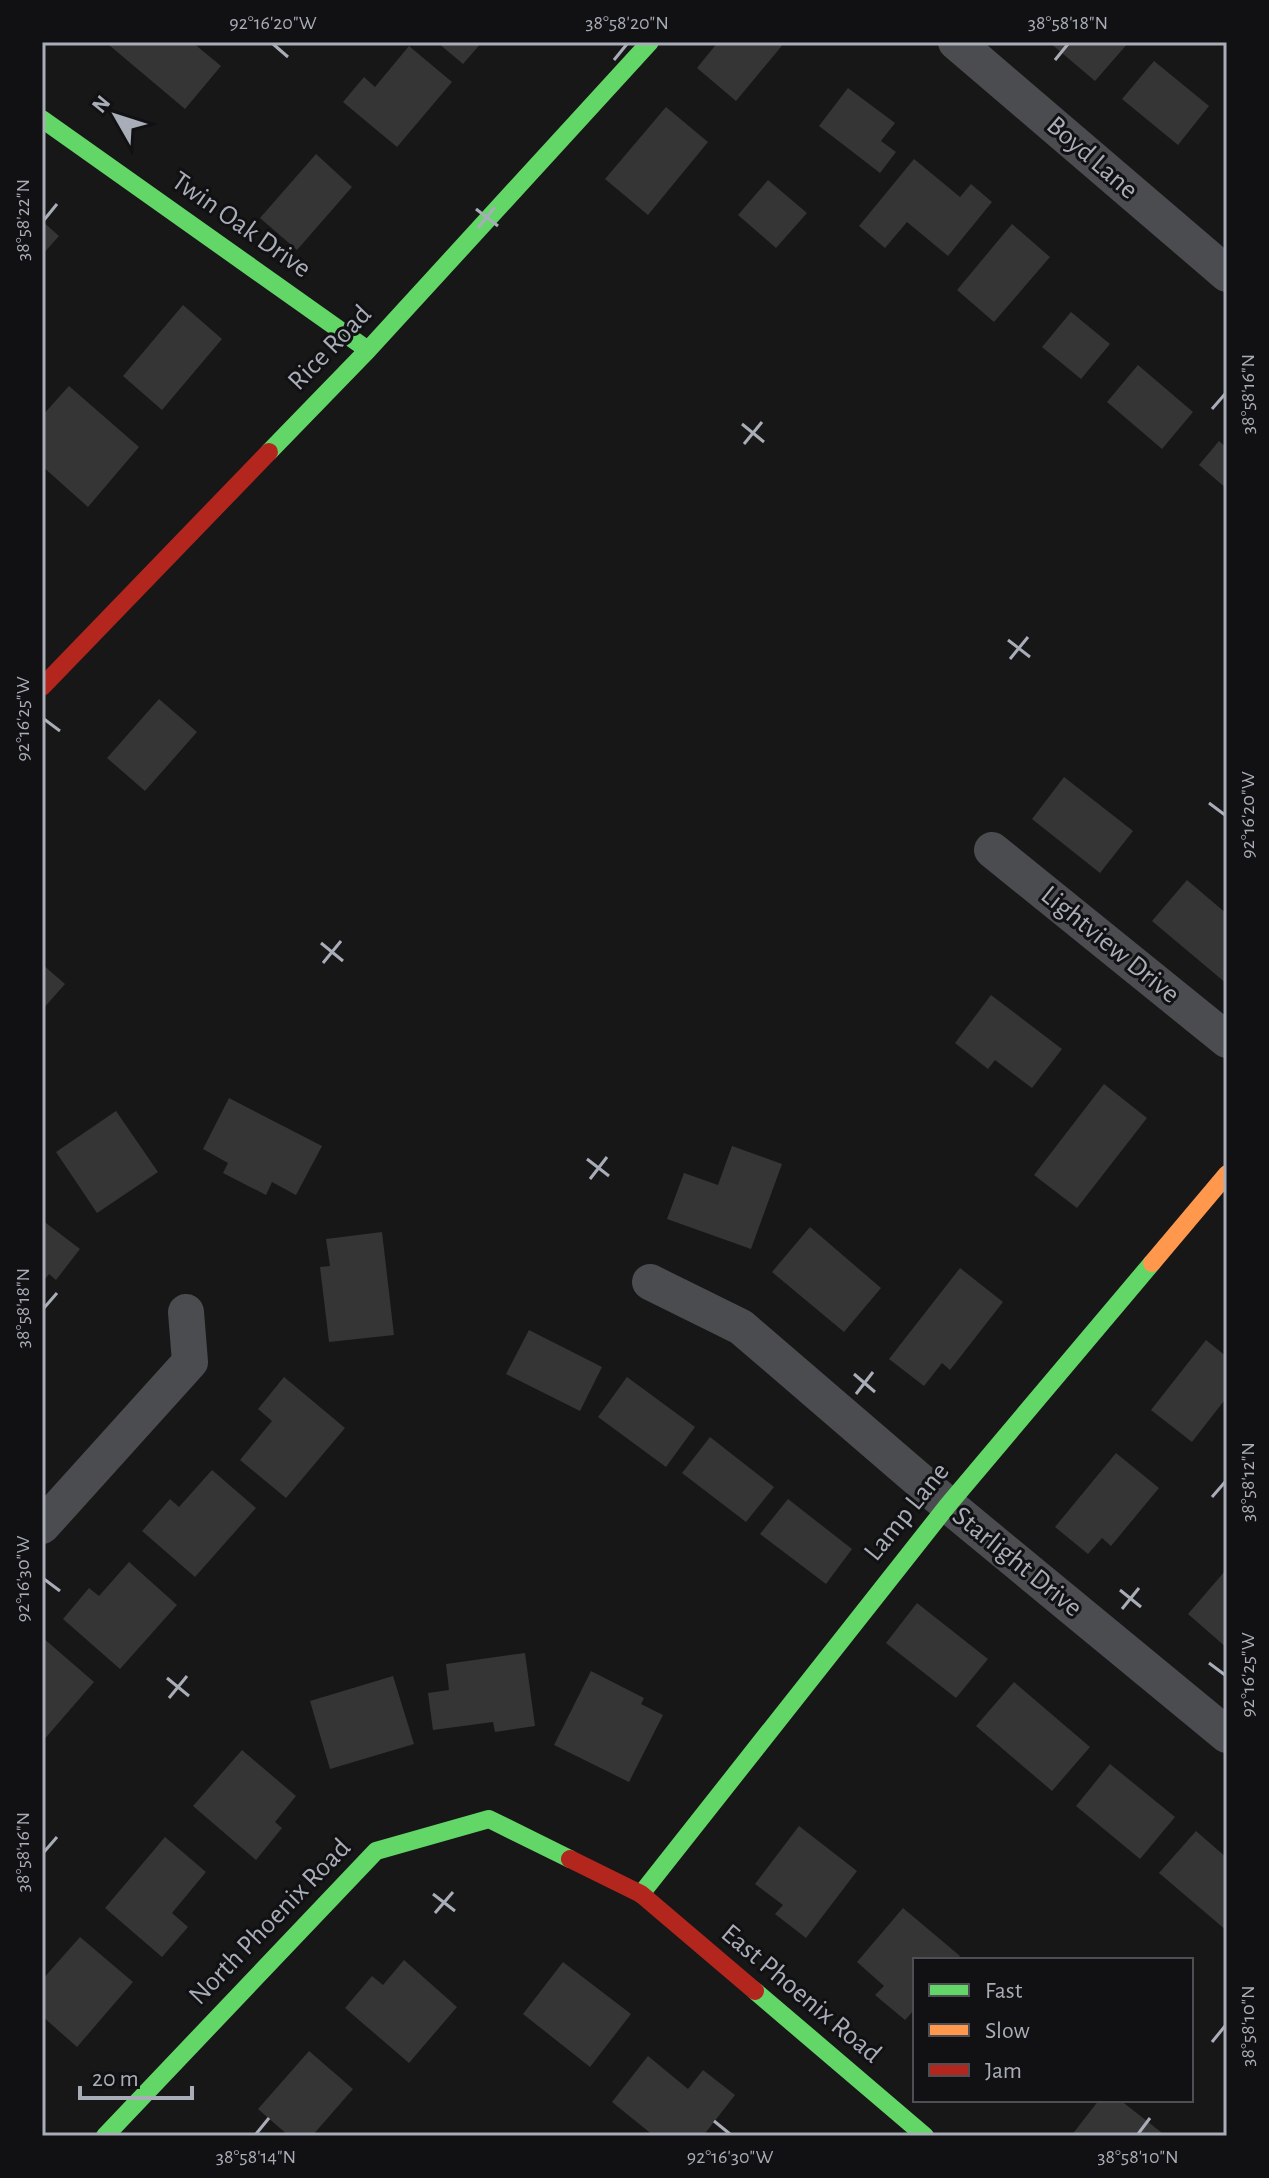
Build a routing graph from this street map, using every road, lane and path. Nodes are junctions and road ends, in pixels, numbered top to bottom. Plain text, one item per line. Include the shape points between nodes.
1 (650, 42) edge
2 (956, 42) edge
3 (42, 119) edge
4 (1227, 274) edge
5 (368, 350) junction
6 (42, 687) edge
7 (992, 850) dead end
8 (1227, 1040) edge
9 (1227, 1174) edge
10 (650, 1282) dead end
11 (186, 1312) dead end
12 (948, 1505) junction
13 (42, 1526) edge
14 (1227, 1735) edge
15 (641, 1894) junction
16 (105, 2136) edge
17 (925, 2136) edge

1 - 5 street, Rice Road
2 - 4 street, Boyd Lane
3 - 5 street, Twin Oak Drive
5 - 6 street, Rice Road
7 - 8 street, Lightview Drive
9 - 12 street, Lamp Lane
10 - 12 street, Starlight Drive via 741,1327
11 - 13 street via 190,1362
12 - 14 street, Starlight Drive
12 - 15 street, Lamp Lane
15 - 16 street, North Phoenix Road via 489,1819 376,1851
15 - 17 street, East Phoenix Road

